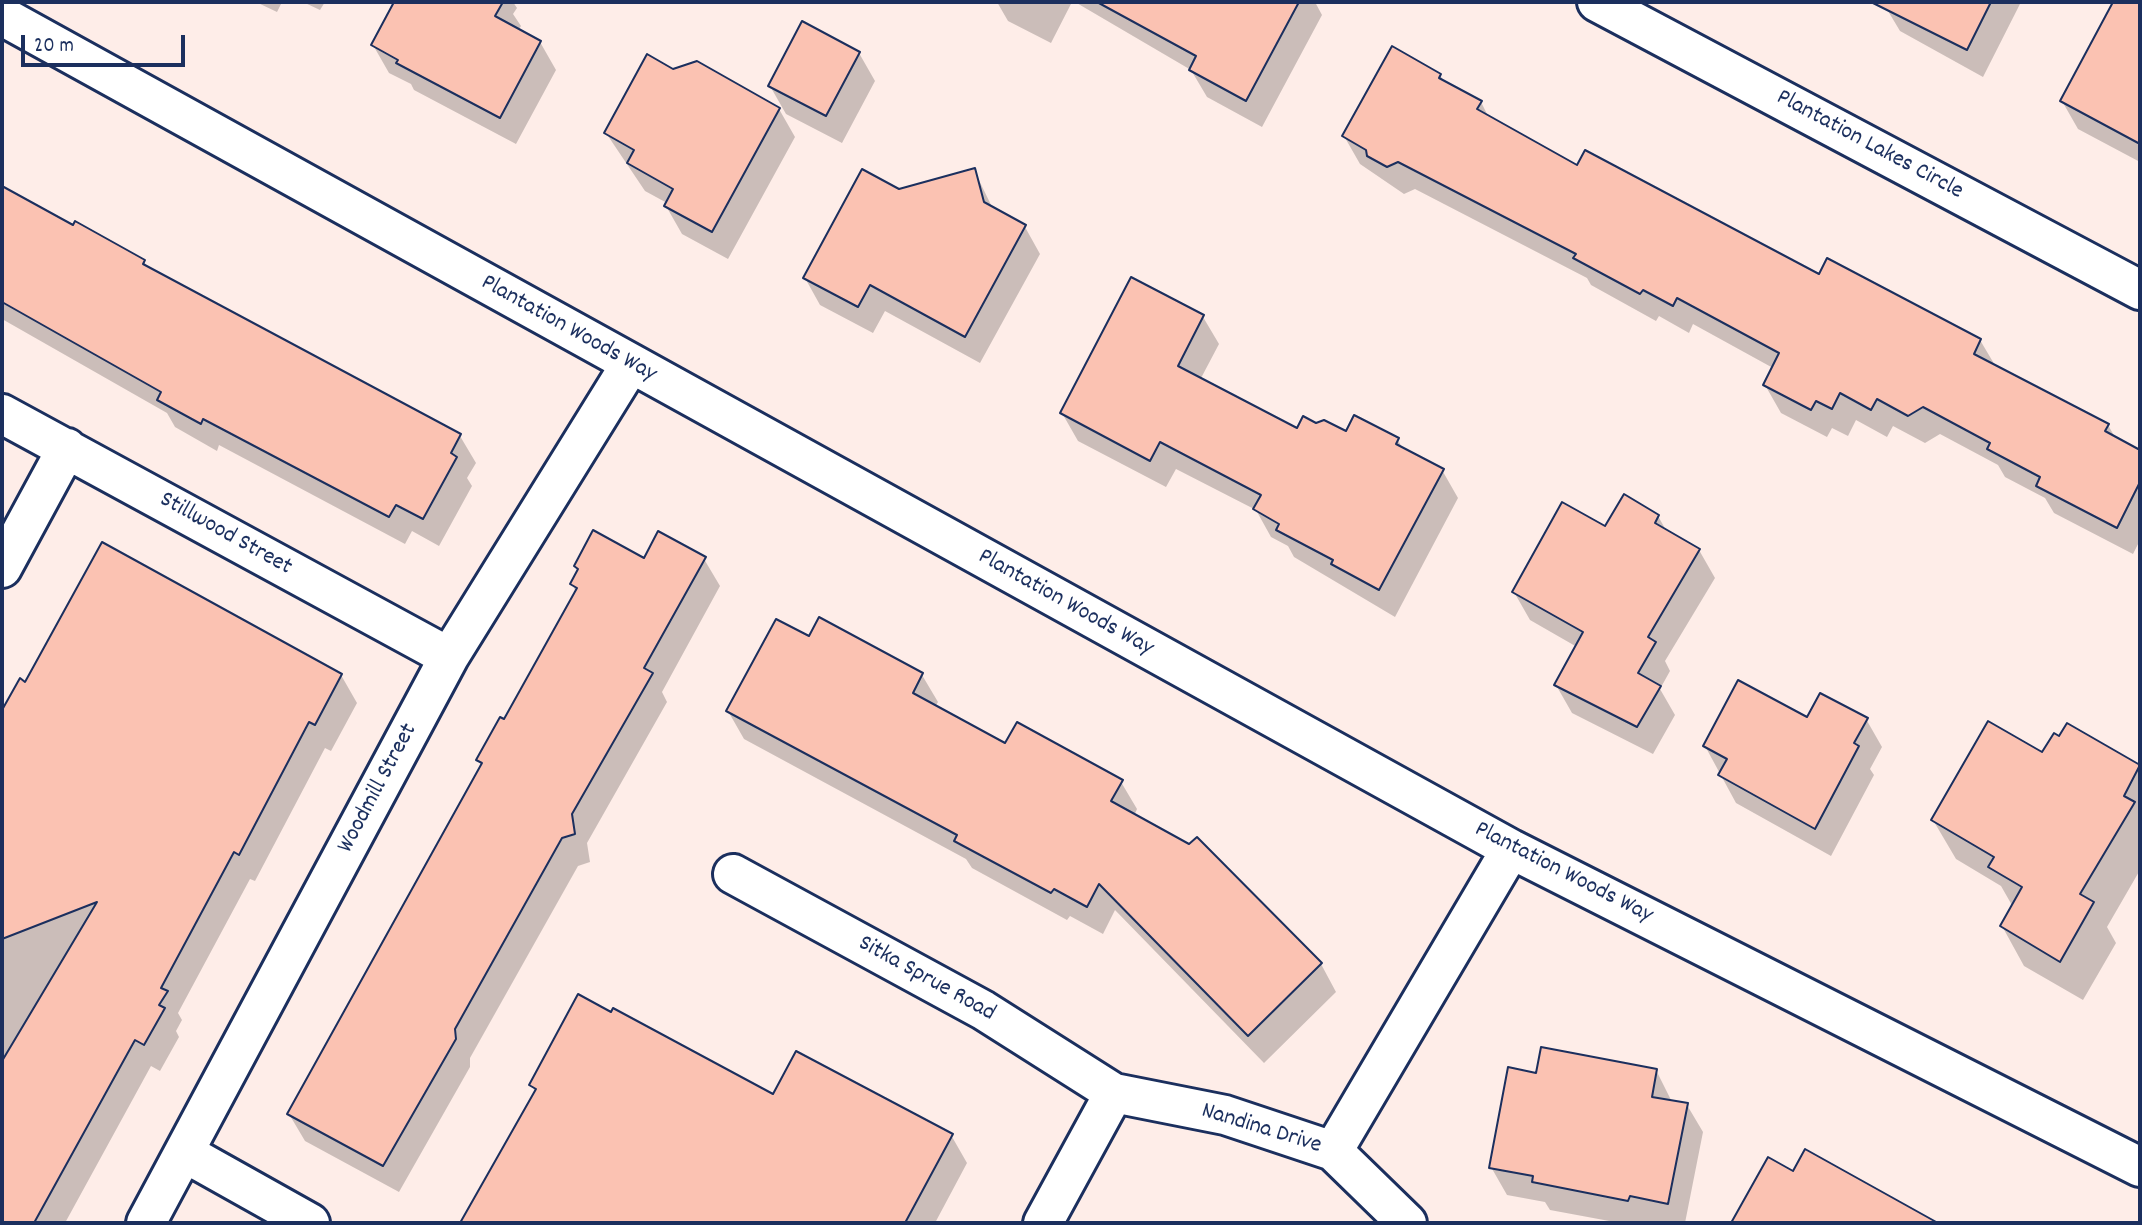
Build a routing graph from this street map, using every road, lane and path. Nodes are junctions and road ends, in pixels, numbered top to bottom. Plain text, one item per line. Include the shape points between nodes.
1 (1597, 2) edge
2 (2, 16) edge
3 (2140, 290) edge
4 (630, 365) junction
5 (2, 414) edge
6 (67, 449) junction
7 (2, 568) edge
8 (449, 657) junction
9 (1511, 849) junction
10 (733, 874) dead end
11 (1115, 1093) junction
12 (1333, 1151) junction
13 (185, 1153) junction
14 (2140, 1167) edge
15 (146, 1223) edge
16 (310, 1223) edge
17 (1043, 1223) edge
18 (1407, 1223) edge

1 - 3 street, Plantation Lakes Circle
2 - 4 street, Plantation Woods Way
4 - 8 street, Woodmill Street
4 - 9 street, Plantation Woods Way
5 - 6 street, Stillwood Street
6 - 7 street
6 - 8 street, Stillwood Street
8 - 13 street, Woodmill Street
9 - 12 street, Nandina Drive
9 - 14 street, Plantation Woods Way
10 - 11 street, Sitka Sprue Road via 983,1010
11 - 12 street, Nandina Drive via 1225,1115
11 - 17 street
12 - 18 street
13 - 15 street, Woodmill Street
13 - 16 street

